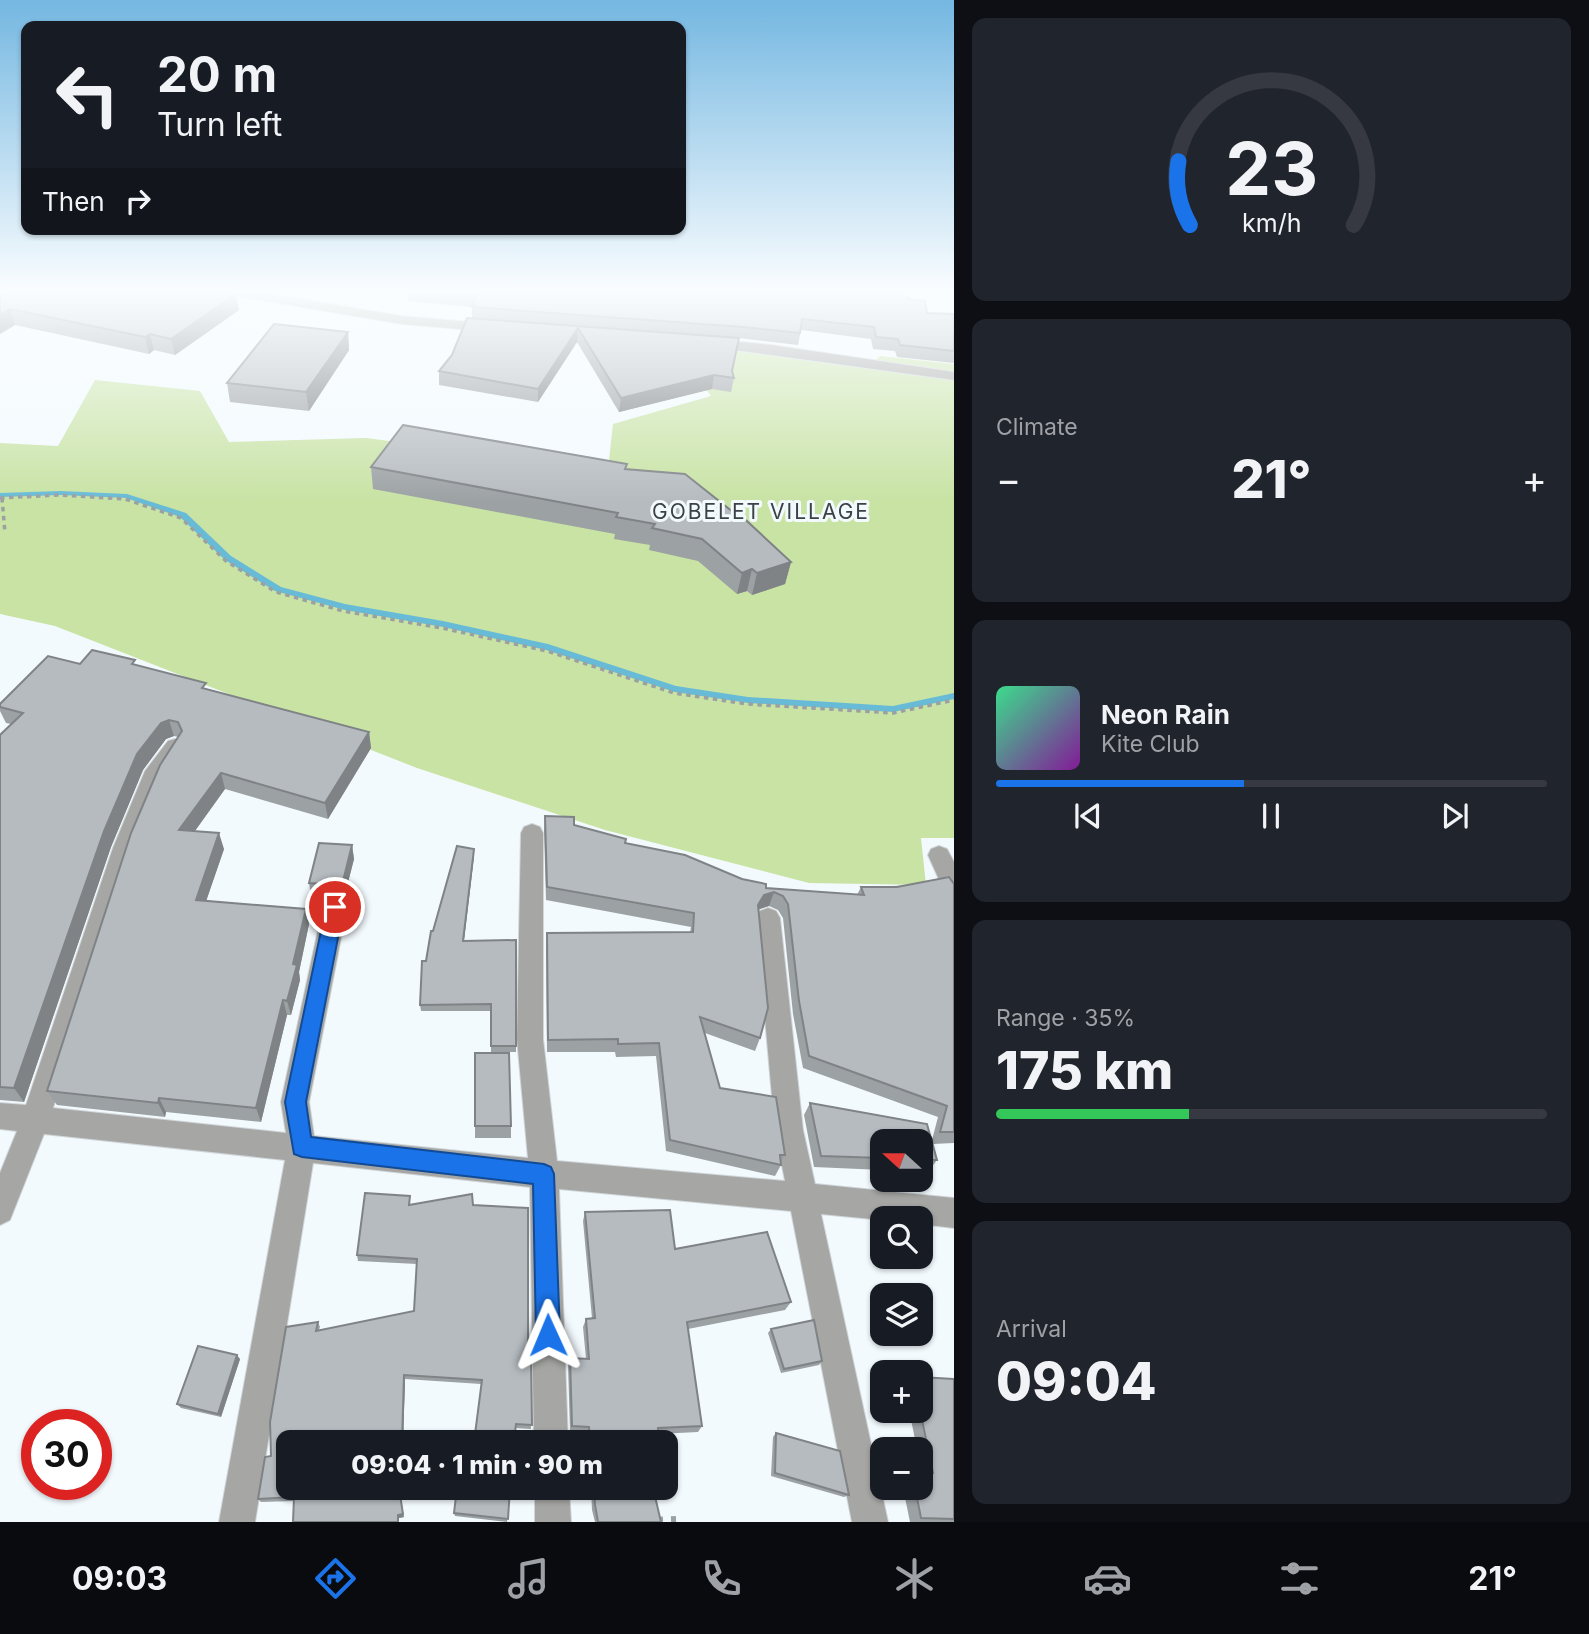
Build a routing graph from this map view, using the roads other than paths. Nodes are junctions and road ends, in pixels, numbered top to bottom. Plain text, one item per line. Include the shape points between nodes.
1 (831, 360) edge
2 (954, 376) edge
3 (174, 746) edge
4 (532, 833) dead end
5 (939, 855) dead end
6 (954, 888) edge
7 (335, 907) dead end
8 (768, 918) dead end
9 (0, 1116) edge
10 (36, 1118) junction
11 (302, 1147) junction
12 (544, 1174) junction
13 (802, 1198) junction
14 (0, 1210) edge
15 (954, 1213) edge
16 (551, 1430) edge
17 (552, 1500) edge
18 (237, 1522) edge
19 (553, 1522) edge
20 (870, 1522) edge

1 - 2 street
3 - 10 street via 153,777 124,848
4 - 12 street via 530,1039
5 - 6 street
7 - 11 street via 295,1102
8 - 13 street via 789,1130
9 - 10 street
10 - 11 street
10 - 14 street
11 - 12 street
11 - 18 street
12 - 13 street
12 - 16 street
13 - 15 street
13 - 20 street
17 - 19 street

